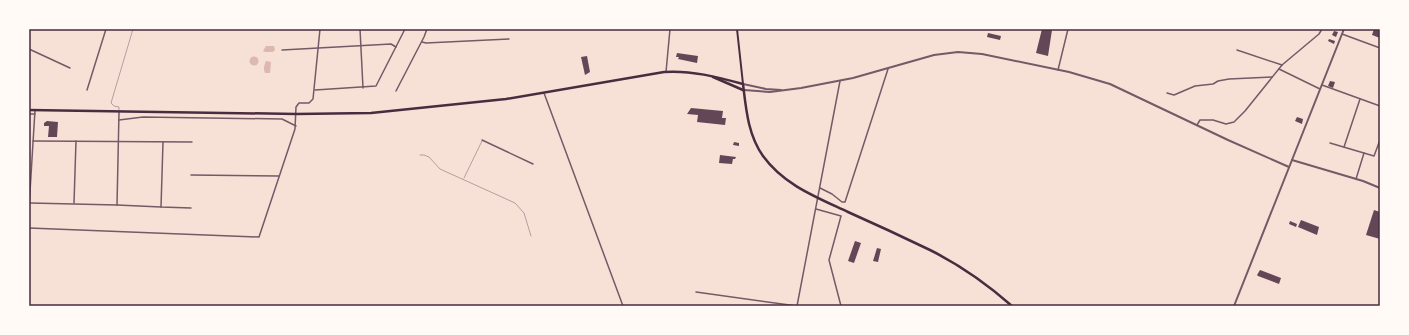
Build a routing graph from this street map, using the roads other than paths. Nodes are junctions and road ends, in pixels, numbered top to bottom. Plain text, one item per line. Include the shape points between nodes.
1 (106, 29) edge
2 (133, 29) edge
3 (320, 29) edge
4 (360, 29) edge
5 (405, 29) edge
6 (427, 29) edge
7 (670, 29) edge
8 (737, 29) edge
9 (1068, 29) edge
10 (1322, 29) edge
11 (1344, 29) edge
12 (1342, 34) junction
13 (509, 39) dead end
14 (422, 42) junction
15 (361, 46) junction
16 (396, 47) junction
17 (29, 48) edge
18 (319, 48) junction
19 (1380, 48) edge
20 (282, 50) dead end
21 (1237, 50) dead end
22 (1282, 65) junction
23 (889, 67) junction
24 (70, 68) dead end
25 (1279, 69) junction
26 (1058, 70) junction
27 (666, 72) junction
28 (712, 77) junction
29 (1272, 77) junction
30 (840, 81) junction
31 (743, 84) junction
32 (1322, 85) junction
33 (363, 88) junction
34 (1320, 89) junction
35 (87, 90) dead end
36 (314, 90) junction
37 (744, 90) junction
38 (785, 90) junction
39 (396, 92) dead end
40 (544, 93) junction
41 (1167, 94) dead end
42 (1360, 99) junction
43 (1380, 106) edge
44 (29, 110) edge
45 (35, 110) junction
46 (119, 112) junction
47 (29, 114) edge
48 (35, 114) junction
49 (296, 114) junction
50 (120, 120) junction
51 (1197, 125) junction
52 (296, 126) junction
53 (484, 136) dead end
54 (482, 140) junction
55 (1380, 140) edge
56 (33, 141) junction
57 (76, 141) junction
58 (119, 142) junction
59 (163, 142) junction
60 (192, 142) dead end
61 (1330, 142) dead end
62 (1344, 147) junction
63 (1364, 153) junction
64 (420, 155) dead end
65 (1292, 160) junction
66 (533, 164) dead end
67 (1289, 167) junction
68 (192, 175) dead end
69 (280, 176) junction
70 (1356, 179) junction
71 (463, 180) junction
72 (820, 188) junction
73 (1380, 188) edge
74 (818, 198) junction
75 (30, 203) edge
76 (74, 204) junction
77 (117, 205) junction
78 (161, 207) junction
79 (29, 208) edge
80 (190, 208) dead end
81 (816, 209) junction
82 (29, 228) edge
83 (531, 236) dead end
84 (696, 292) dead end
85 (623, 306) edge
86 (797, 306) edge
87 (841, 306) edge
88 (1012, 306) edge
89 (1234, 306) edge

1 - 35 street
2 - 46 lane via 111,103 119,107
3 - 18 street
4 - 15 street
5 - 16 street
6 - 14 street
7 - 27 street
8 - 31 main road
9 - 26 street
10 - 22 street
11 - 12 street
12 - 19 street
12 - 32 street
13 - 14 street
14 - 39 street
15 - 16 street via 390,44
15 - 18 street
15 - 33 street
16 - 33 street via 377,85
17 - 24 street
18 - 20 street
18 - 36 street
21 - 22 street
22 - 25 street
23 - 26 street via 934,54 963,52 994,55
23 - 30 street
23 - 72 street via 846,200 842,202
25 - 29 street
25 - 34 street
26 - 51 street via 1110,84
27 - 28 main road via 687,72
27 - 40 main road
28 - 31 main road
28 - 37 main road
29 - 41 street via 1218,81 1195,86 1174,95
29 - 51 street via 1234,122 1226,124 1200,120
30 - 38 street
30 - 72 street
31 - 37 main road
31 - 38 street
32 - 34 street
32 - 42 street
33 - 36 street
34 - 65 street
36 - 49 street via 313,99 310,102 300,102
37 - 38 street
37 - 74 main road via 750,129 763,156 787,180
40 - 49 main road via 390,111
40 - 85 street
42 - 43 street
42 - 62 street
44 - 45 main road
45 - 46 main road
45 - 48 street
46 - 49 main road
46 - 50 street
47 - 48 street
48 - 56 street
49 - 52 street
50 - 52 street via 143,117 282,119
50 - 58 street
51 - 67 street
52 - 69 street
53 - 54 lane
54 - 66 street
54 - 71 lane
55 - 63 street via 1374,156
56 - 57 street
56 - 75 street
57 - 58 street
57 - 76 street
58 - 59 street
58 - 77 street
59 - 60 street
59 - 78 street
61 - 62 street
62 - 63 street
63 - 70 street
64 - 71 lane via 430,158 440,169
65 - 67 street
65 - 70 street
67 - 89 street
68 - 69 street
69 - 82 street via 259,237
70 - 73 street
71 - 83 lane via 515,203 524,213
72 - 74 street
74 - 81 street
74 - 88 main road via 945,258 981,281
75 - 76 street
75 - 79 street
76 - 77 street
77 - 78 street
78 - 80 street
81 - 86 street
81 - 87 street via 841,216 829,260
84 - 86 street

